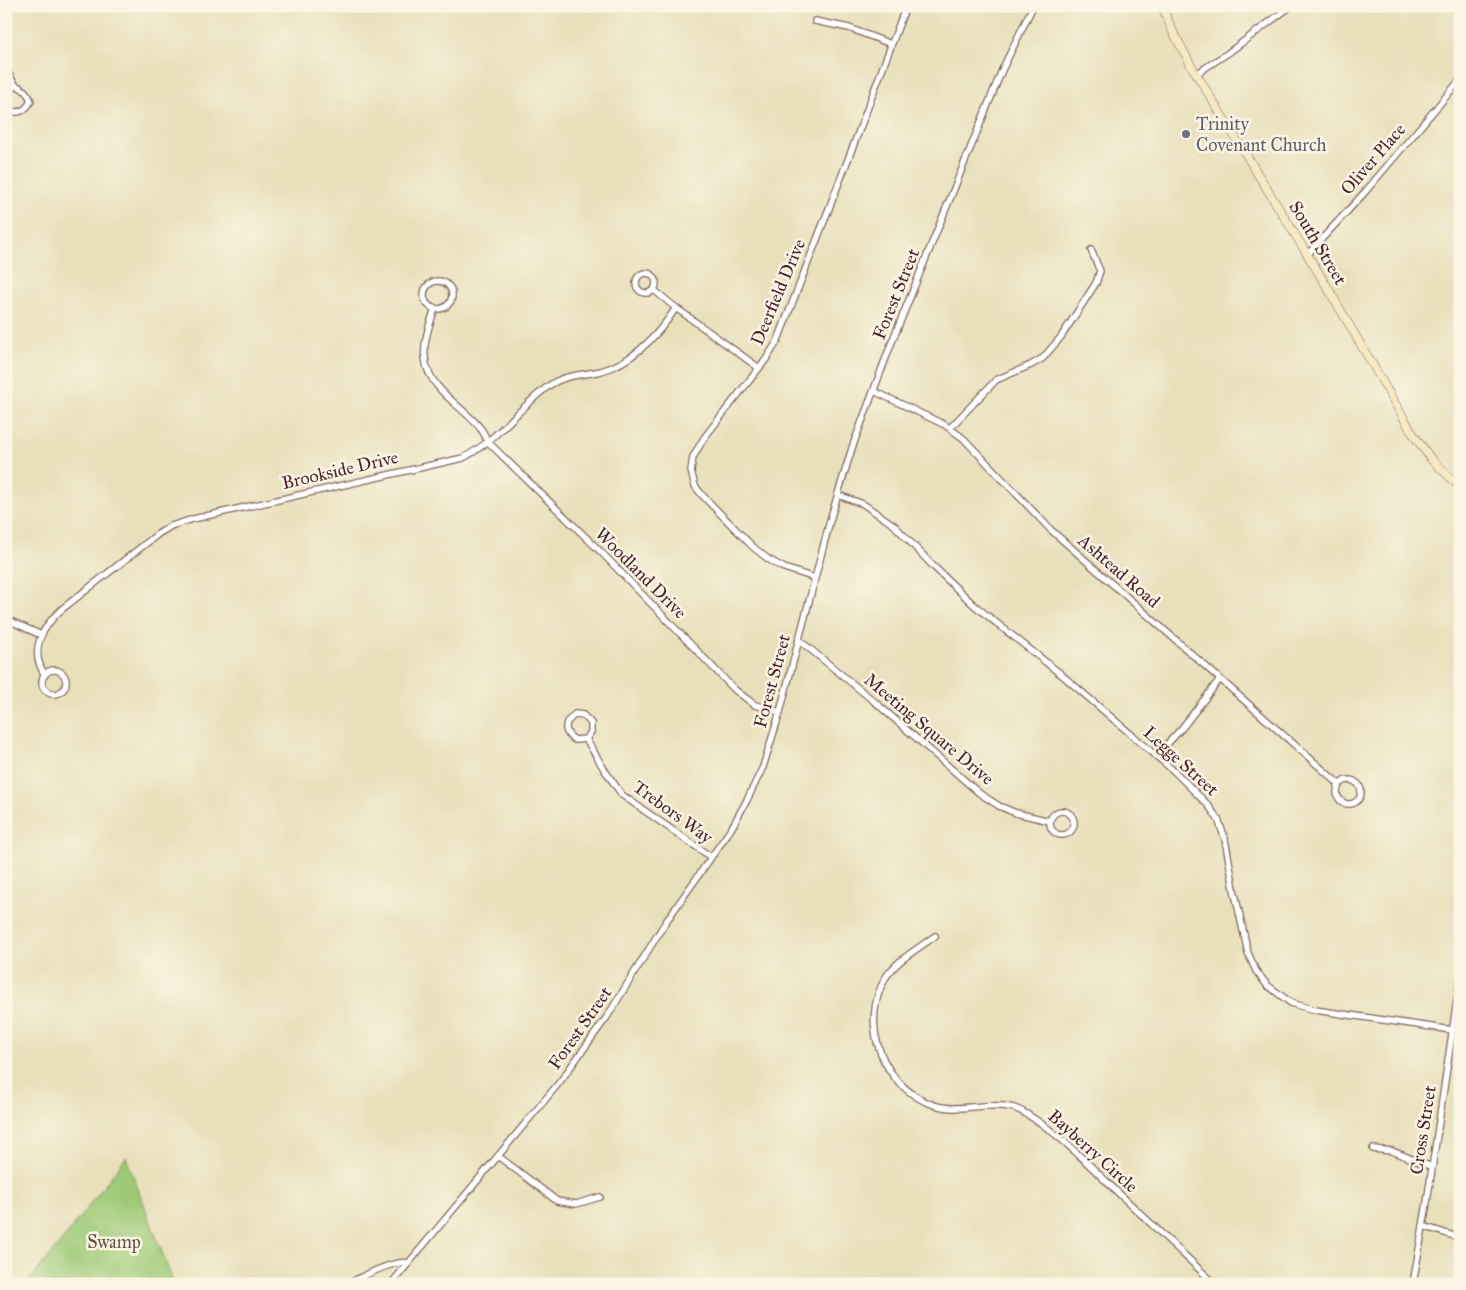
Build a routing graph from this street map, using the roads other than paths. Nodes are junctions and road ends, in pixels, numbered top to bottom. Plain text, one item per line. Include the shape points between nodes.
1 (906, 6) edge
2 (1033, 6) edge
3 (1162, 6) edge
4 (1291, 6) edge
5 (815, 21) dead end
6 (892, 44) junction
7 (6, 69) edge
8 (1196, 74) junction
9 (1460, 80) edge
10 (14, 85) junction
11 (6, 95) edge
12 (6, 105) edge
13 (1092, 250) dead end
14 (1307, 255) junction
15 (654, 290) dead end
16 (435, 308) junction
17 (676, 308) junction
18 (759, 368) junction
19 (874, 391) junction
20 (950, 428) junction
21 (488, 442) junction
22 (1460, 487) edge
23 (838, 495) junction
24 (815, 578) junction
25 (6, 620) edge
26 (40, 635) junction
27 (799, 640) junction
28 (45, 675) junction
29 (1220, 679) junction
30 (780, 712) junction
31 (586, 739) junction
32 (1156, 756) junction
33 (1340, 784) junction
34 (1050, 821) junction
35 (711, 857) junction
36 (935, 936) dead end
37 (1460, 980) edge
38 (1458, 1009) edge
39 (1452, 1030) junction
40 (1373, 1149) dead end
41 (498, 1156) junction
42 (1432, 1167) junction
43 (600, 1197) dead end
44 (1423, 1226) junction
45 (1460, 1238) edge
46 (409, 1263) junction
47 (348, 1284) edge
48 (391, 1284) edge
49 (1215, 1284) edge
50 (1413, 1284) edge

1 - 6 street, Deerfield Drive
2 - 19 street, Forest Street via 1002,70
3 - 8 street, South Street
4 - 8 street
5 - 6 street via 848,28
6 - 18 street, Deerfield Drive via 781,333
7 - 10 street
8 - 14 street, South Street
9 - 14 street, Oliver Place
10 - 11 street
10 - 12 street via 28,93 28,107 22,112 15,112
13 - 20 street via 1100,271 1096,283 1061,337 1043,358 996,380
14 - 22 street, South Street via 1413,434 1431,459
15 - 17 street
16 - 16 street via 447,305 451,297 450,288 443,282 434,281 425,290 427,304
16 - 21 street, Woodland Drive via 427,334 425,358 428,371 437,387 481,430
17 - 18 street
17 - 21 street, Brookside Drive via 660,330 628,359 614,367 552,384
18 - 24 street, Deerfield Drive via 696,450 691,476 702,495 761,554 784,568
19 - 20 street, Ashtead Road
19 - 23 street, Forest Street
20 - 29 street, Ashtead Road via 1051,530
21 - 26 street, Brookside Drive via 463,458 450,462 178,523 158,534 62,608
21 - 30 street, Woodland Drive via 735,690 756,705
23 - 24 street, Forest Street
23 - 32 street, Legge Street via 863,504 894,525 974,605 1058,671
24 - 27 street, Forest Street
25 - 26 street
26 - 28 street via 39,663
27 - 30 street, Forest Street
27 - 34 street, Meeting Square Drive via 979,793 1016,814
28 - 28 street via 53,671 62,673 66,681 64,690 56,694 47,692 42,684
29 - 32 street
29 - 33 street, Ashtead Road
30 - 35 street, Forest Street via 758,776 731,829
31 - 31 street, Trebors Way via 591,732 590,723 583,715 575,714 567,722 566,731 575,740
31 - 35 street, Trebors Way via 625,798
32 - 39 street, Legge Street via 1198,794 1218,819 1225,839 1246,947 1267,985 1292,1003 1315,1010
33 - 33 street, Ashtead Road via 1348,780 1357,783 1361,791 1358,800 1348,804 1340,800 1337,793
34 - 34 street, Meeting Square Drive via 1055,814 1063,812 1071,817 1073,824 1070,832 1059,835 1053,831
35 - 41 street, Forest Street via 582,1053
36 - 49 street, Bayberry Circle via 892,970 879,994 875,1011 876,1037 883,1060 894,1077 910,1092 933,1105 953,1108 1000,1105 1034,1118 1067,1144
37 - 38 street, Cross Street
38 - 39 street, Cross Street
39 - 42 street, Cross Street
40 - 42 street via 1392,1151
41 - 43 street via 548,1196 562,1203 576,1204
41 - 46 street, Forest Street
42 - 44 street, Cross Street
44 - 45 street
44 - 50 street, Cross Street
46 - 47 street via 399,1262
46 - 48 street, Forest Street

